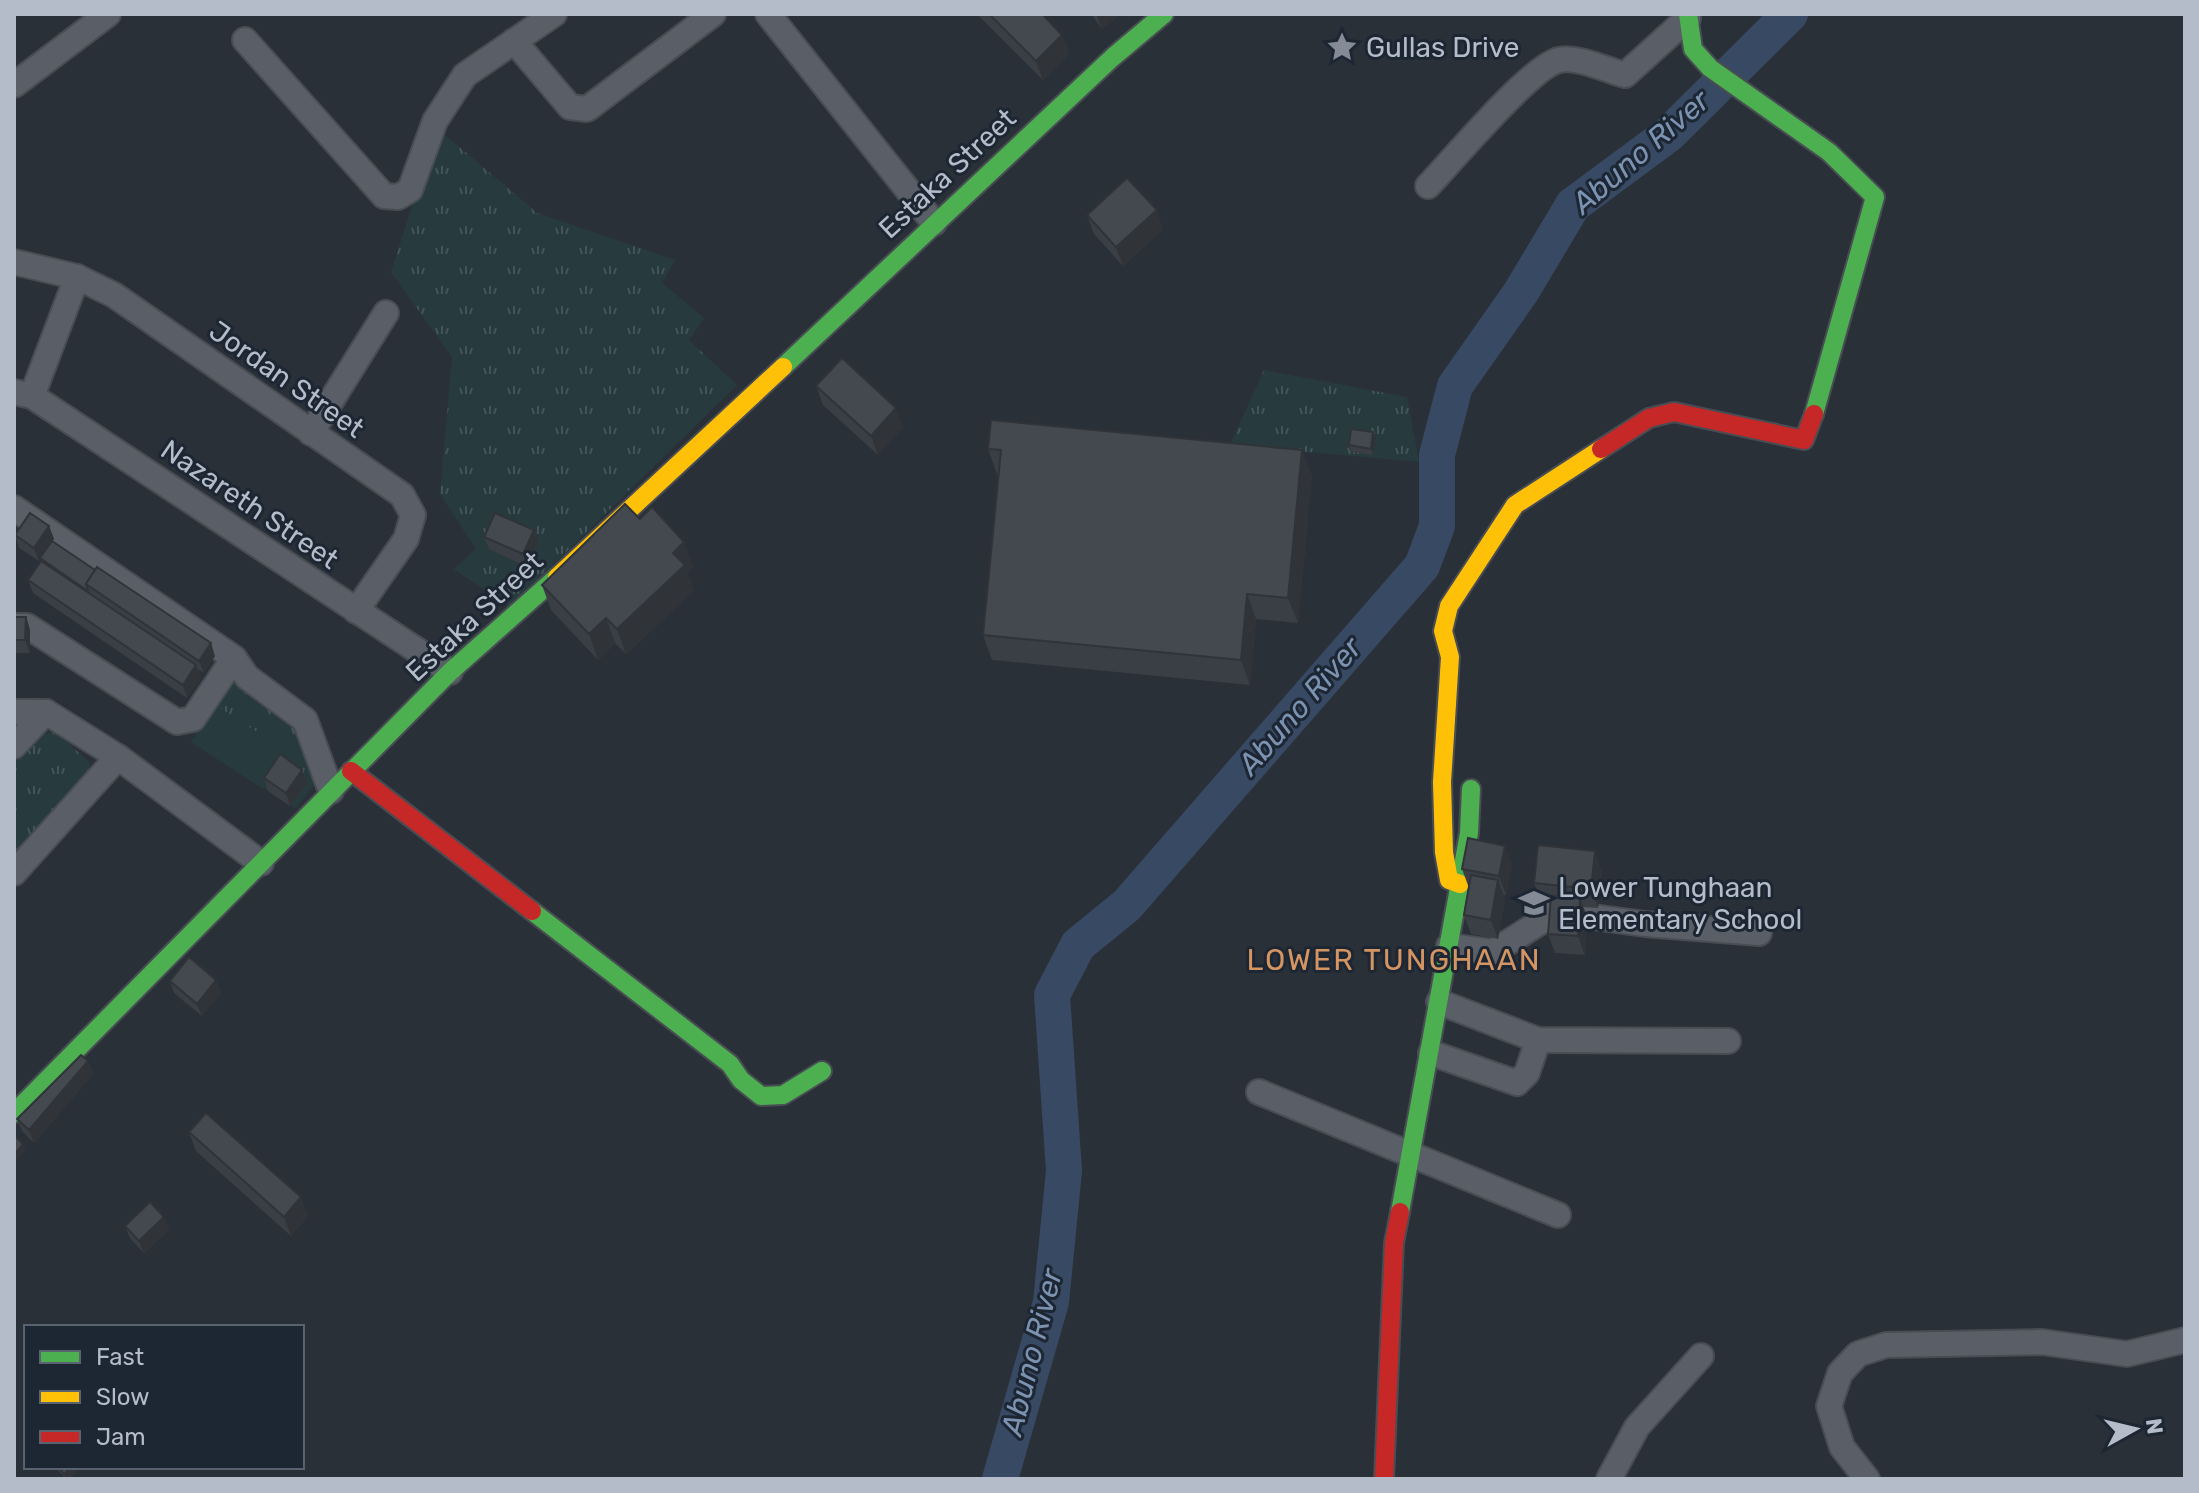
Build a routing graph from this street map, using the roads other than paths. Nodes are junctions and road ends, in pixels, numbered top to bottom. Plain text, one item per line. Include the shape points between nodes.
1 (108, 14) edge
2 (554, 14) edge
3 (713, 14) edge
4 (768, 14) edge
5 (1164, 14) edge
6 (1688, 16) edge
7 (245, 40) dead end
8 (514, 41) junction
9 (14, 85) edge
10 (1428, 186) dead end
11 (934, 223) junction
12 (14, 262) edge
13 (77, 277) junction
14 (386, 313) dead end
15 (23, 394) edge
16 (311, 433) junction
17 (14, 508) edge
18 (356, 611) junction
19 (14, 626) edge
20 (237, 661) junction
21 (450, 672) junction
22 (14, 712) edge
23 (46, 712) junction
24 (14, 746) edge
25 (118, 757) junction
26 (342, 780) junction
27 (1471, 789) dead end
28 (261, 863) junction
29 (14, 873) edge
30 (1460, 884) junction
31 (1759, 933) dead end
32 (1449, 946) junction
33 (1439, 1002) junction
34 (1538, 1040) junction
35 (1728, 1041) dead end
36 (1431, 1053) junction
37 (822, 1071) dead end
38 (1259, 1092) dead end
39 (14, 1113) edge
40 (1409, 1155) junction
41 (1558, 1215) dead end
42 (2185, 1340) edge
43 (1701, 1356) dead end
44 (1384, 1479) edge
45 (1609, 1479) edge
46 (1867, 1479) edge

1 - 9 street
2 - 8 street
3 - 8 street via 587,109 570,107
4 - 11 street
5 - 11 street, Estaka Street
6 - 10 street via 1625,75 1555,60 1516,93
6 - 30 street via 1693,49 1710,68 1829,152 1875,197 1804,440 1663,412 1515,505 1463,580 1443,631 1450,657 1442,782 1444,852 1449,880
7 - 8 street via 384,196 398,197 410,190 435,121 465,75
11 - 21 street, Estaka Street via 607,532
12 - 13 street, Jordan Street
13 - 15 street
13 - 16 street, Jordan Street via 114,295
14 - 16 street
15 - 18 street, Nazareth Street
16 - 18 street, Jordan Street via 402,495 413,515 406,539
17 - 20 street
18 - 21 street, Nazareth Street
19 - 20 street via 27,626 177,722 193,719
20 - 26 street via 255,667 323,721
21 - 26 street, Estaka Street
22 - 23 street
23 - 24 street
23 - 25 street
25 - 28 street
25 - 29 street
26 - 28 street, Estaka Street
26 - 37 street via 730,1064 745,1088 762,1098 777,1097
27 - 30 street
28 - 39 street, Estaka Street
30 - 32 street
31 - 32 street via 1556,912 1493,952
32 - 33 street
33 - 34 street
33 - 36 street
34 - 35 street
34 - 36 street via 1527,1073 1517,1083
36 - 40 street
38 - 40 street
40 - 41 street
40 - 44 street via 1394,1243
42 - 46 street via 2127,1354 2042,1342 1886,1345 1858,1354 1840,1373 1829,1406 1842,1447
43 - 45 street via 1637,1427

